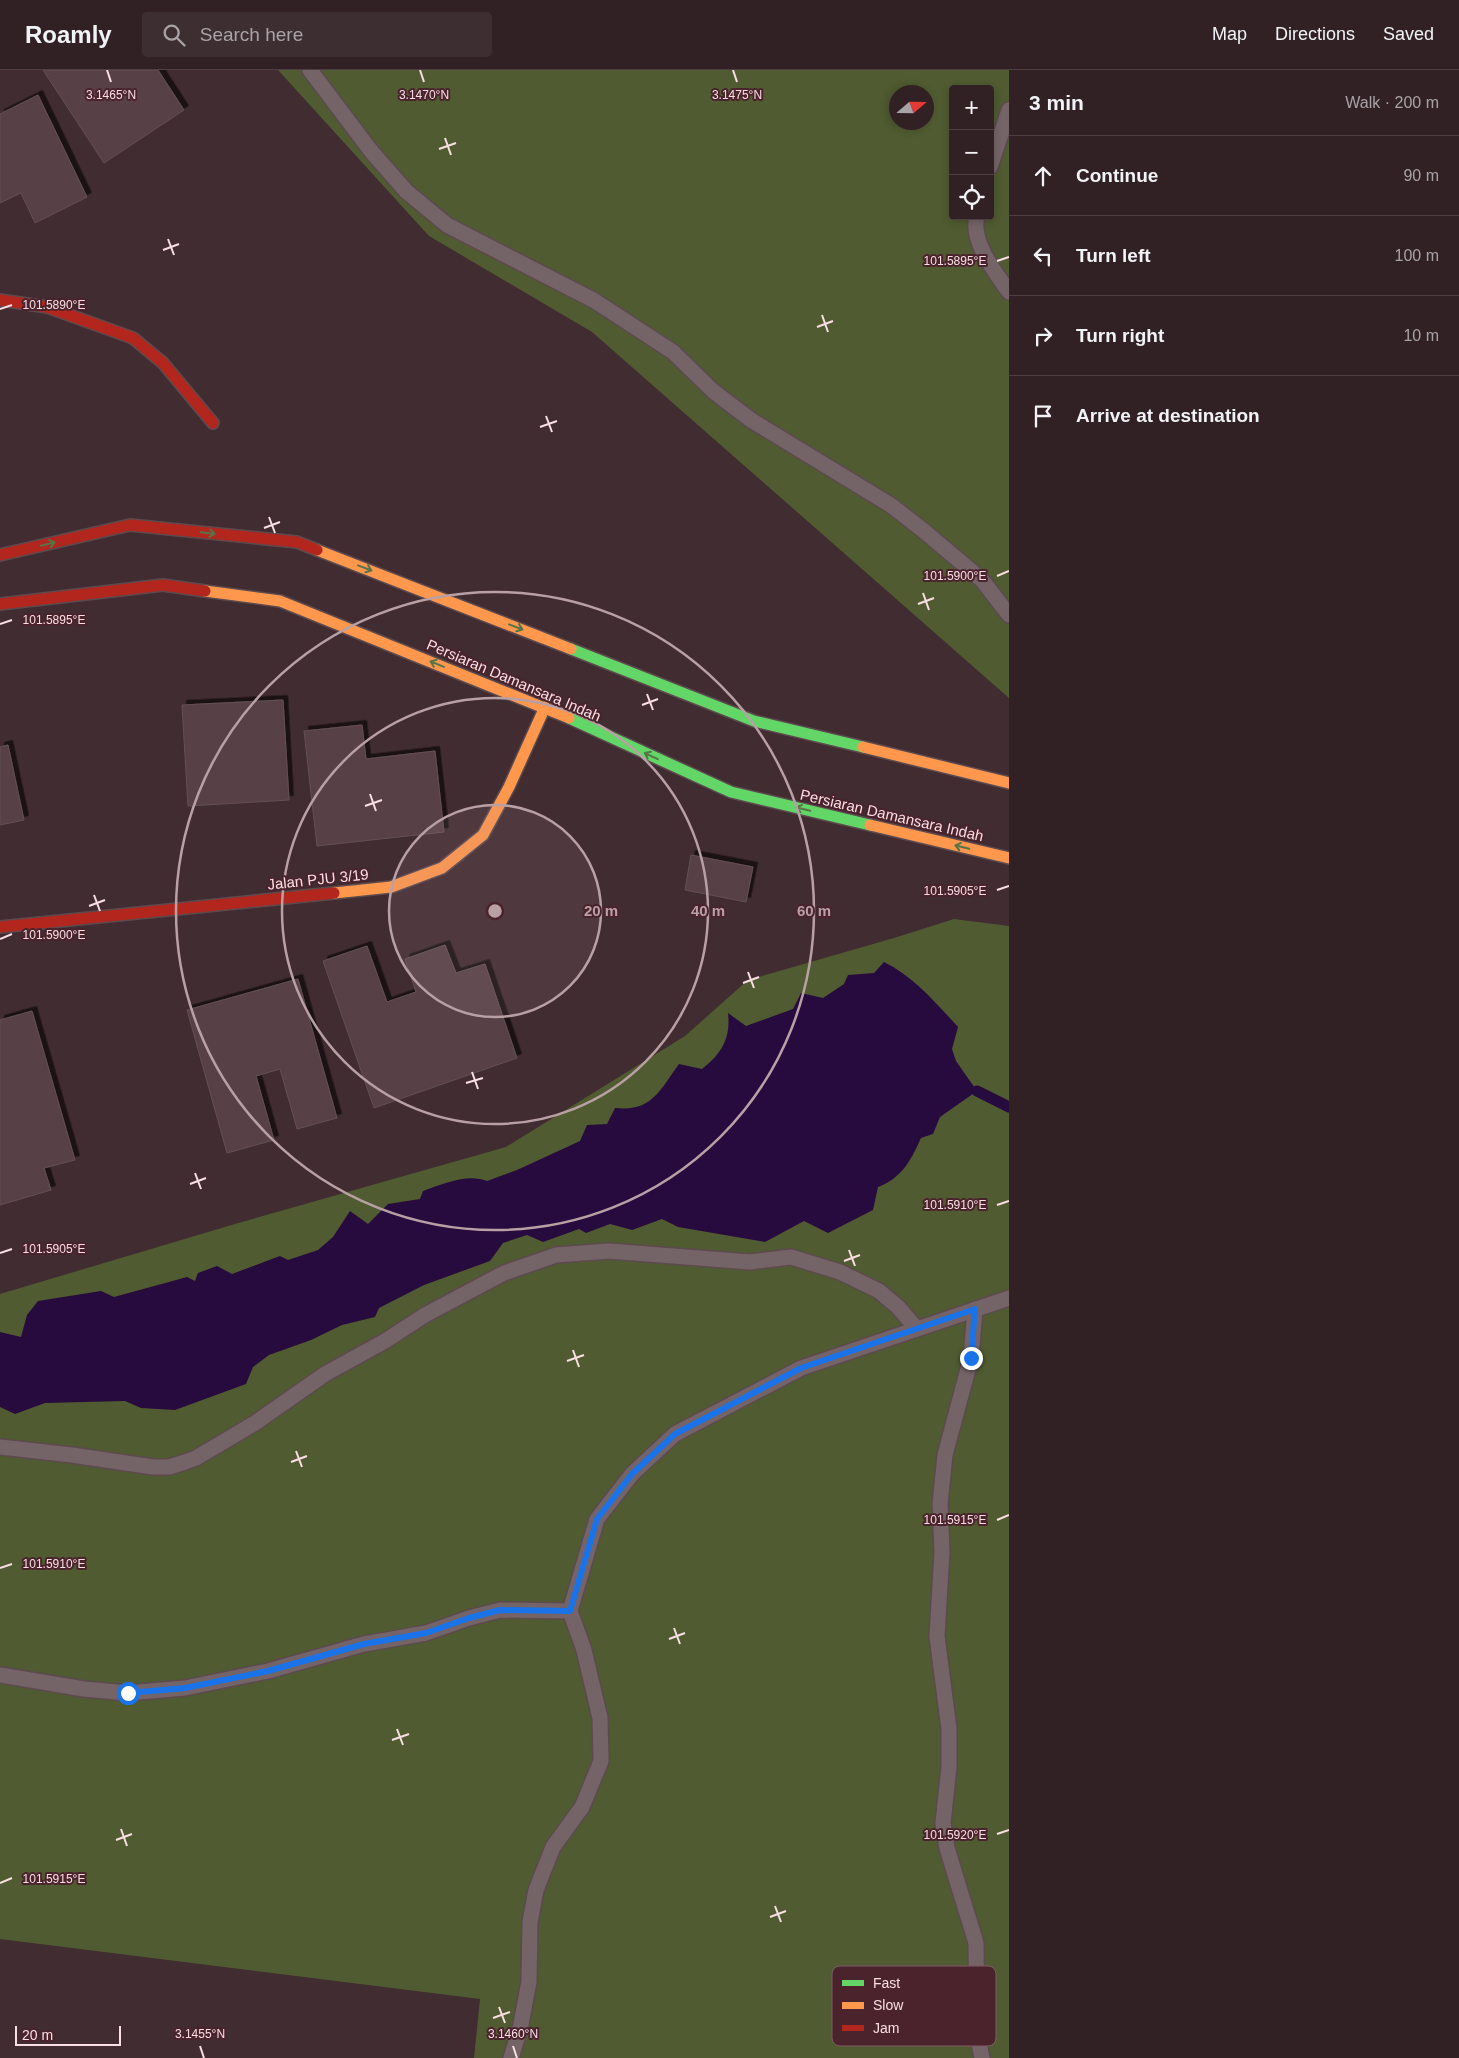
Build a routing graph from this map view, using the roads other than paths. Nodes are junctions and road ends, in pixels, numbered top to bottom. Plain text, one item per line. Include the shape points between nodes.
1 (310, 70) edge
2 (1009, 110) edge
3 (994, 155) edge
4 (976, 220) edge
5 (1009, 292) edge
6 (0, 300) edge
7 (212, 422) dead end
8 (0, 555) edge
9 (0, 604) edge
10 (1009, 615) edge
11 (545, 707) junction
12 (1009, 783) edge
13 (1009, 858) edge
14 (0, 927) edge
15 (1009, 1298) edge
16 (975, 1309) junction
17 (917, 1329) junction
18 (0, 1447) edge
19 (570, 1611) junction
20 (0, 1675) edge
21 (976, 1966) edge
22 (511, 2058) edge

1 - 10 lane via 371,152 406,191 447,225 595,301 674,352 712,391 751,420 892,506 918,526 982,580
2 - 3 lane
4 - 5 lane via 974,226 986,259
6 - 7 main road via 47,307 133,338 163,363
8 -> 12 main road via 130,525 297,542 754,721
11 -> 9 main road, Persiaran Damansara Indah via 280,601 163,585
13 -> 11 main road, Persiaran Damansara Indah via 731,792
11 - 14 main road, Jalan PJU 3/19 via 483,835 442,868 391,887
15 - 16 lane
16 - 17 lane
16 - 21 lane via 971,1358 945,1455 940,1504 942,1552 937,1636 949,1729 949,1767 942,1823 976,1943
17 - 18 lane via 879,1291 840,1272 791,1258 750,1262 609,1250 556,1255 504,1272 425,1315 325,1374 255,1423 185,1462 153,1467
17 - 19 lane via 801,1368 675,1434 632,1474 597,1519
19 - 20 lane via 500,1610 426,1633 364,1644 268,1671 185,1688 128,1693
19 - 22 lane via 584,1650 600,1718 601,1761 582,1807 553,1847 536,1890 530,1922 529,1982

